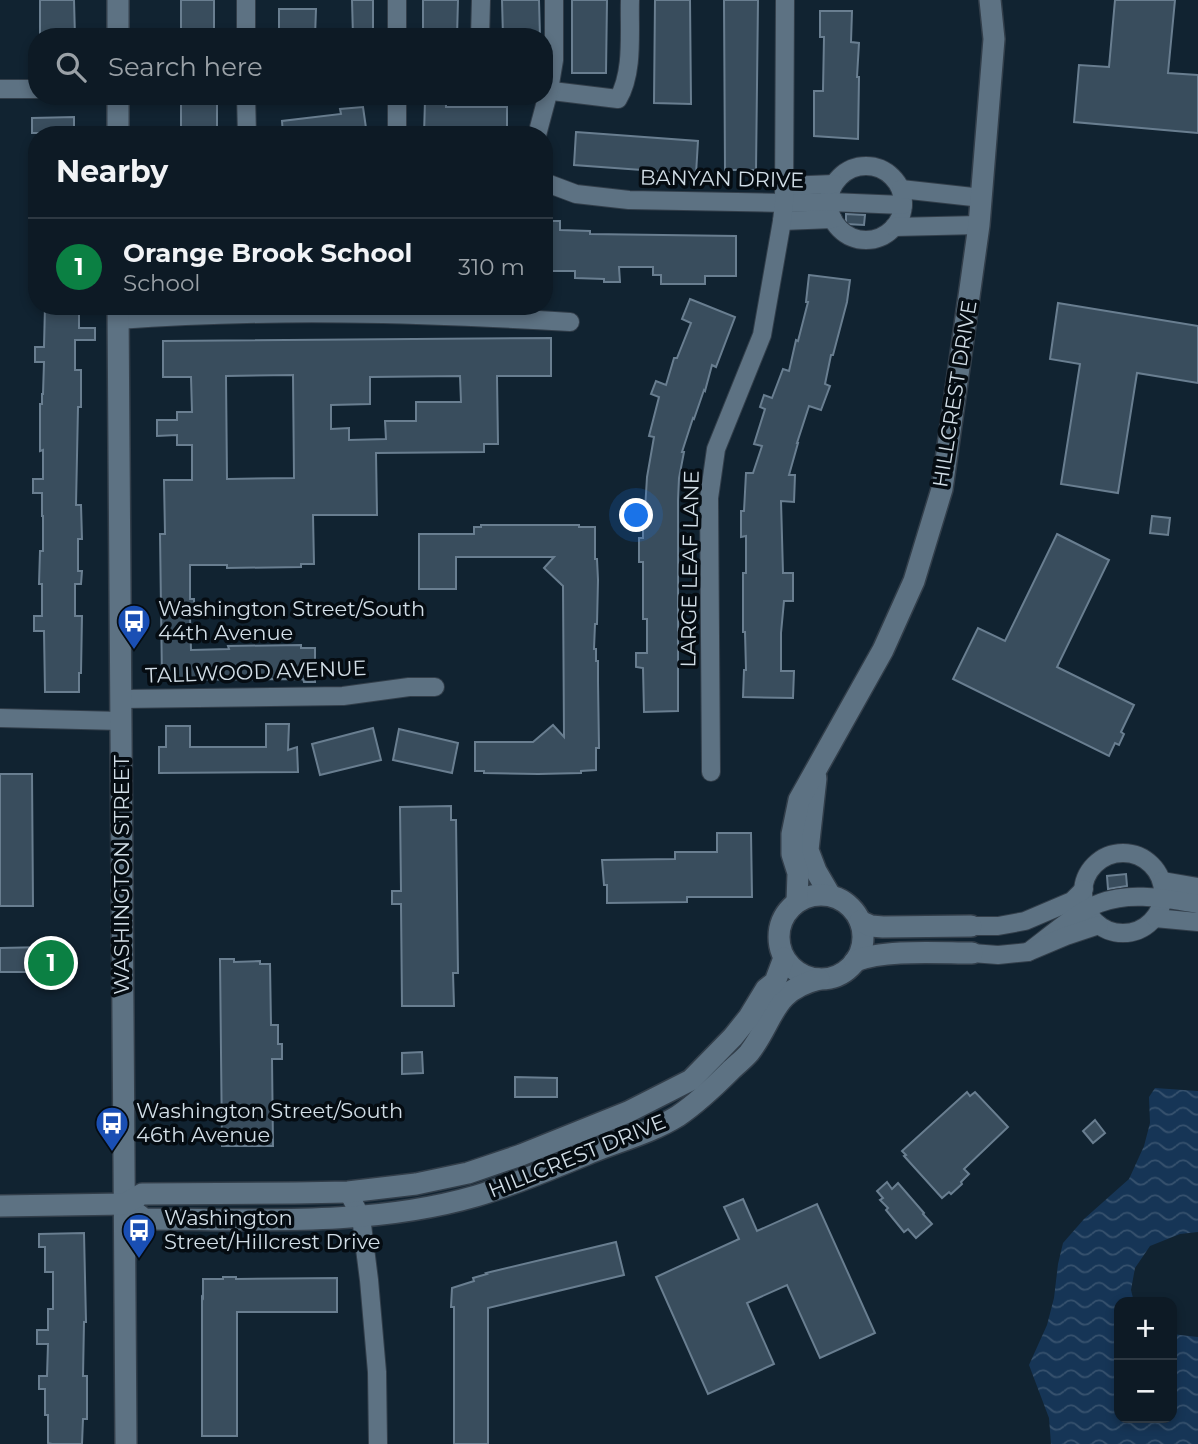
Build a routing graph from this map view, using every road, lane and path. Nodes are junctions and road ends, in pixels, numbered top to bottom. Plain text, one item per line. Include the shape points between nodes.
1 (118, 0) edge
2 (246, 0) edge
3 (397, 0) edge
4 (481, 0) edge
5 (554, 0) edge
6 (629, 0) edge
7 (785, 0) edge
8 (990, 0) edge
9 (118, 28) edge
10 (246, 28) edge
11 (397, 28) edge
12 (480, 28) edge
13 (553, 65) edge
14 (0, 89) edge
15 (28, 89) edge
16 (553, 91) edge
17 (118, 105) edge
18 (247, 105) edge
19 (397, 105) edge
20 (544, 105) edge
21 (118, 126) edge
22 (247, 126) edge
23 (397, 126) edge
24 (539, 126) edge
25 (834, 184) junction
26 (553, 185) edge
27 (902, 197) junction
28 (982, 198) junction
29 (783, 203) junction
30 (831, 210) junction
31 (979, 225) junction
32 (894, 227) junction
33 (118, 315) edge
34 (454, 315) edge
35 (570, 322) dead end
36 (435, 687) dead end
37 (121, 699) junction
38 (0, 718) edge
39 (121, 721) junction
40 (818, 762) junction
41 (710, 772) dead end
42 (1198, 887) edge
43 (1084, 889) junction
44 (1162, 890) junction
45 (830, 895) junction
46 (797, 902) junction
47 (1198, 904) edge
48 (1087, 909) junction
49 (1155, 918) junction
50 (860, 921) junction
51 (1198, 922) edge
52 (1099, 925) junction
53 (971, 926) joint
54 (1028, 952) junction
55 (972, 953) joint
56 (784, 958) junction
57 (855, 961) junction
58 (819, 979) junction
59 (348, 1192) junction
60 (125, 1204) junction
61 (0, 1206) edge
62 (361, 1217) junction
63 (126, 1444) edge
64 (379, 1444) edge

1 - 9 street
2 - 10 street
3 - 11 street
4 - 12 street
5 - 13 street
6 - 16 street via 628,69 618,99
7 - 29 street, LARGE LEAF LANE
8 - 28 street, HILLCREST DRIVE via 994,38
14 - 15 street
17 - 21 street
18 - 22 street
19 - 23 street
20 - 24 street
25 - 27 street via 853,169 877,168 896,182
25 - 29 street, BANYAN DRIVE
25 - 30 street
26 - 29 street, BANYAN DRIVE via 576,194 629,200
27 - 28 street, BANYAN DRIVE
27 - 30 street, BANYAN DRIVE
27 - 32 street
28 - 31 street, HILLCREST DRIVE
29 - 30 street, BANYAN DRIVE
29 - 41 street, LARGE LEAF LANE via 762,335 716,449 709,498
30 - 32 street via 840,229 861,240 885,235
31 - 32 street
31 - 40 street, HILLCREST DRIVE via 942,489 914,582 883,650
33 - 37 street, WASHINGTON STREET
34 - 35 street
36 - 37 street, TALLWOOD AVENUE via 343,696
37 - 39 street, WASHINGTON STREET
38 - 39 street
39 - 60 street, WASHINGTON STREET
40 - 45 street, HILLCREST DRIVE via 808,850
40 - 46 street, HILLCREST DRIVE via 799,800 792,834
42 - 44 street
43 - 44 street via 1096,864 1121,853 1147,861 1156,870
43 - 48 street
43 - 53 street via 1073,901 1025,921
44 - 47 street
44 - 48 street
44 - 49 street
45 - 46 street
45 - 50 street, HILLCREST DRIVE via 853,909
46 - 56 street via 783,917 779,930
48 - 52 street
48 - 54 street
49 - 51 street
49 - 52 street via 1135,932 1122,934
50 - 53 street via 883,928
50 - 57 street via 863,935
52 - 54 street
54 - 55 street
55 - 57 street, HILLCREST DRIVE via 884,954
56 - 58 street via 793,969
56 - 59 street, HILLCREST DRIVE via 775,982 733,1037 691,1080 663,1096 468,1173
57 - 58 street, HILLCREST DRIVE via 833,978
58 - 62 street, HILLCREST DRIVE via 791,990 749,1053 702,1099 676,1117 475,1196
59 - 60 street, HILLCREST DRIVE via 142,1194
59 - 62 street
60 - 61 street
60 - 62 street, HILLCREST DRIVE via 144,1219
60 - 63 street, WASHINGTON STREET
62 - 64 street via 377,1372

